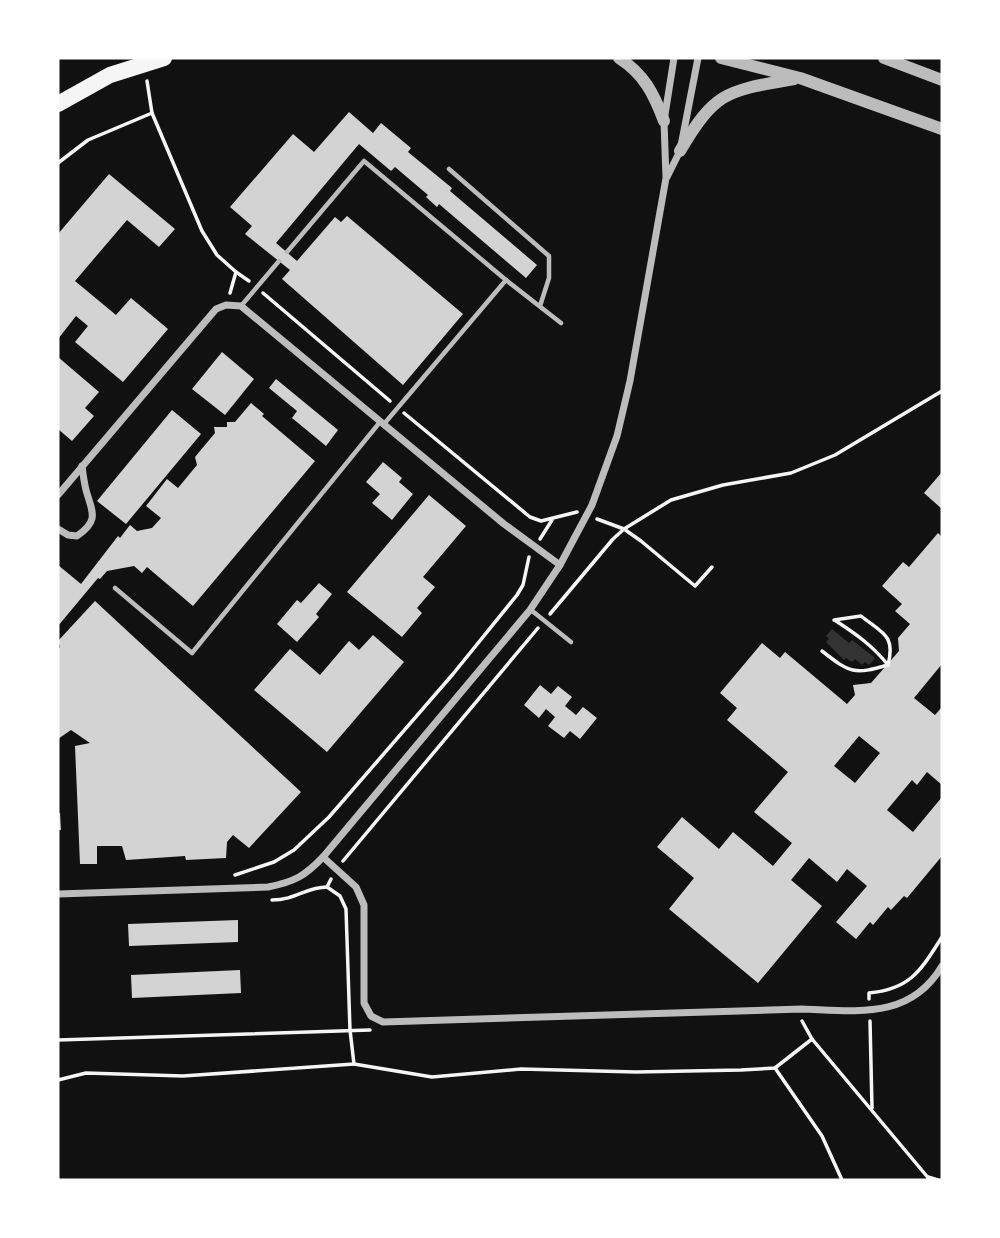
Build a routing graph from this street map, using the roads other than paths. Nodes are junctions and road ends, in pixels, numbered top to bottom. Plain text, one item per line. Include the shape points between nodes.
1 (164, 58) edge
2 (619, 58) edge
3 (674, 58) edge
4 (698, 58) edge
5 (721, 58) edge
6 (884, 58) edge
7 (800, 78) junction
8 (942, 80) edge
9 (58, 104) edge
10 (664, 121) junction
11 (942, 129) edge
12 (680, 151) junction
13 (449, 169) dead end
14 (666, 178) junction
15 (287, 252) dead end
16 (279, 261) dead end
17 (506, 280) junction
18 (241, 306) junction
19 (540, 306) junction
20 (561, 323) dead end
21 (382, 423) junction
22 (82, 466) junction
23 (58, 495) edge
24 (58, 529) edge
25 (560, 565) junction
26 (115, 588) dead end
27 (530, 610) junction
28 (570, 642) dead end
29 (324, 858) junction
30 (58, 894) edge
31 (942, 966) edge

1 - 9 highway via 110,75
2 - 10 street via 646,82
3 - 10 street
4 - 12 street
5 - 7 street
6 - 8 street
7 - 11 street
7 - 12 street via 740,89 723,97 708,109
10 - 14 street
12 - 14 street
13 - 19 lane via 549,256 549,278
14 - 25 street via 617,436 587,515
15 - 17 lane via 364,161
16 - 18 lane
17 - 19 lane
17 - 21 lane
18 - 21 street
18 - 22 street via 226,304 216,309
19 - 20 lane
21 - 25 street
21 - 26 lane via 192,653
22 - 23 street
22 - 24 street via 93,518 77,536
25 - 27 street
27 - 28 lane
27 - 29 street
29 - 30 street via 286,883
29 - 31 street via 356,887 364,905 364,1003 371,1016 383,1022 802,1009 870,1011 910,1000

